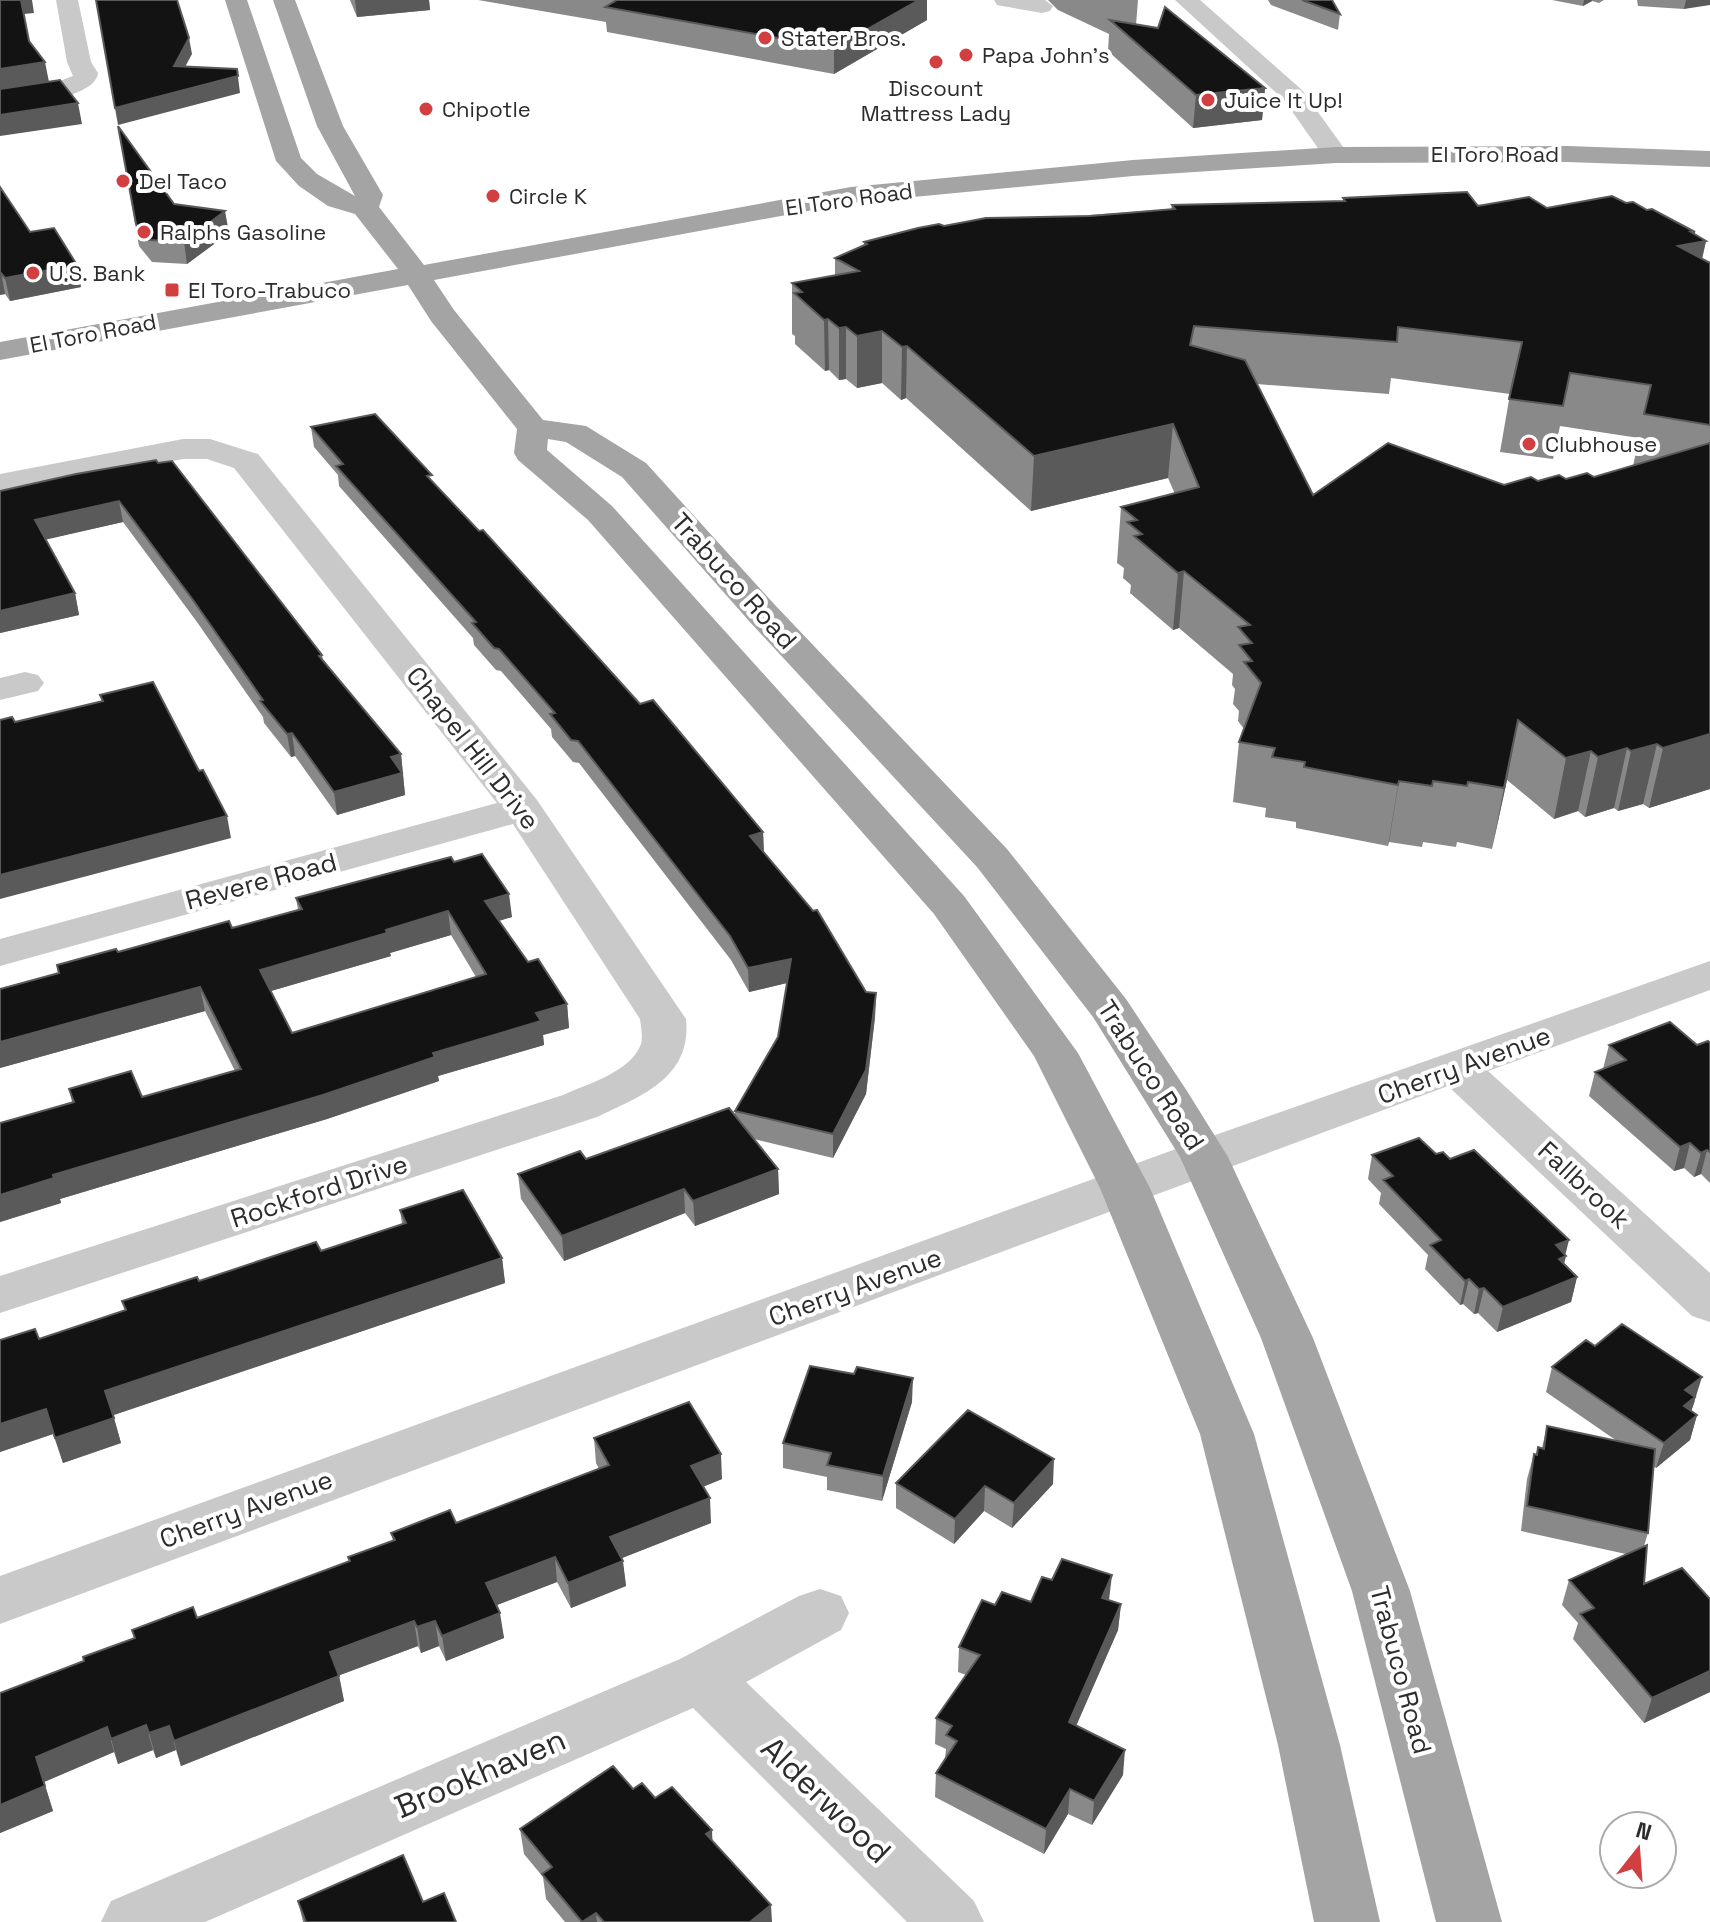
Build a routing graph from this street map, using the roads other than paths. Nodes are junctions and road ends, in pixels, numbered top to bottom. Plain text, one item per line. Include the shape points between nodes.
1 (67, 0) edge
2 (236, 0) edge
3 (257, 0) edge
4 (284, 0) edge
5 (1005, 0) edge
6 (1186, 0) edge
7 (1042, 6) dead end
8 (296, 28) junction
9 (0, 100) edge
10 (1336, 155) junction
11 (1710, 159) edge
12 (365, 208) junction
13 (416, 274) junction
14 (0, 351) edge
15 (533, 428) junction
16 (0, 484) edge
17 (523, 809) junction
18 (0, 953) edge
19 (1710, 975) edge
20 (1457, 1068) junction
21 (635, 1080) joint
22 (1204, 1157) junction
23 (1125, 1188) junction
24 (0, 1295) edge
25 (1710, 1303) edge
26 (0, 1600) edge
27 (820, 1613) dead end
28 (701, 1677) junction
29 (134, 1922) edge
30 (951, 1922) edge
31 (1347, 1922) edge
32 (1469, 1922) edge

1 - 9 street via 85,80 54,92
2 - 12 main road via 289,161 338,200
3 - 8 main road via 266,24
4 - 8 main road, Trabuco Road
5 - 7 street
6 - 10 street via 1293,95
8 - 12 main road, Trabuco Road via 330,126 369,195
10 - 11 main road, El Toro Road
10 - 13 main road, El Toro Road via 851,195
12 - 13 main road, Trabuco Road
13 - 14 main road, El Toro Road
13 - 15 main road, Trabuco Road via 442,315
15 - 22 main road, Trabuco Road via 575,433 634,470 992,858 1110,1009
15 - 23 main road, Trabuco Road via 530,453 600,513 949,905 1055,1053
16 - 17 street, Chapel Hill Drive via 183,449 210,449 246,461
17 - 18 street, Revere Road
17 - 21 street, Chapel Hill Drive via 663,1019 661,1050
19 - 20 street, Cherry Avenue
20 - 22 street, Cherry Avenue
20 - 25 street, Fallbrook
21 - 24 street, Rockford Drive via 580,1106
22 - 23 street, Cherry Avenue
22 - 32 main road, Trabuco Road via 1287,1338 1381,1591
23 - 26 street, Cherry Avenue
23 - 31 main road, Trabuco Road via 1227,1434 1309,1745
27 - 28 street, Brookhaven
28 - 29 street, Brookhaven
28 - 30 street, Alderwood

